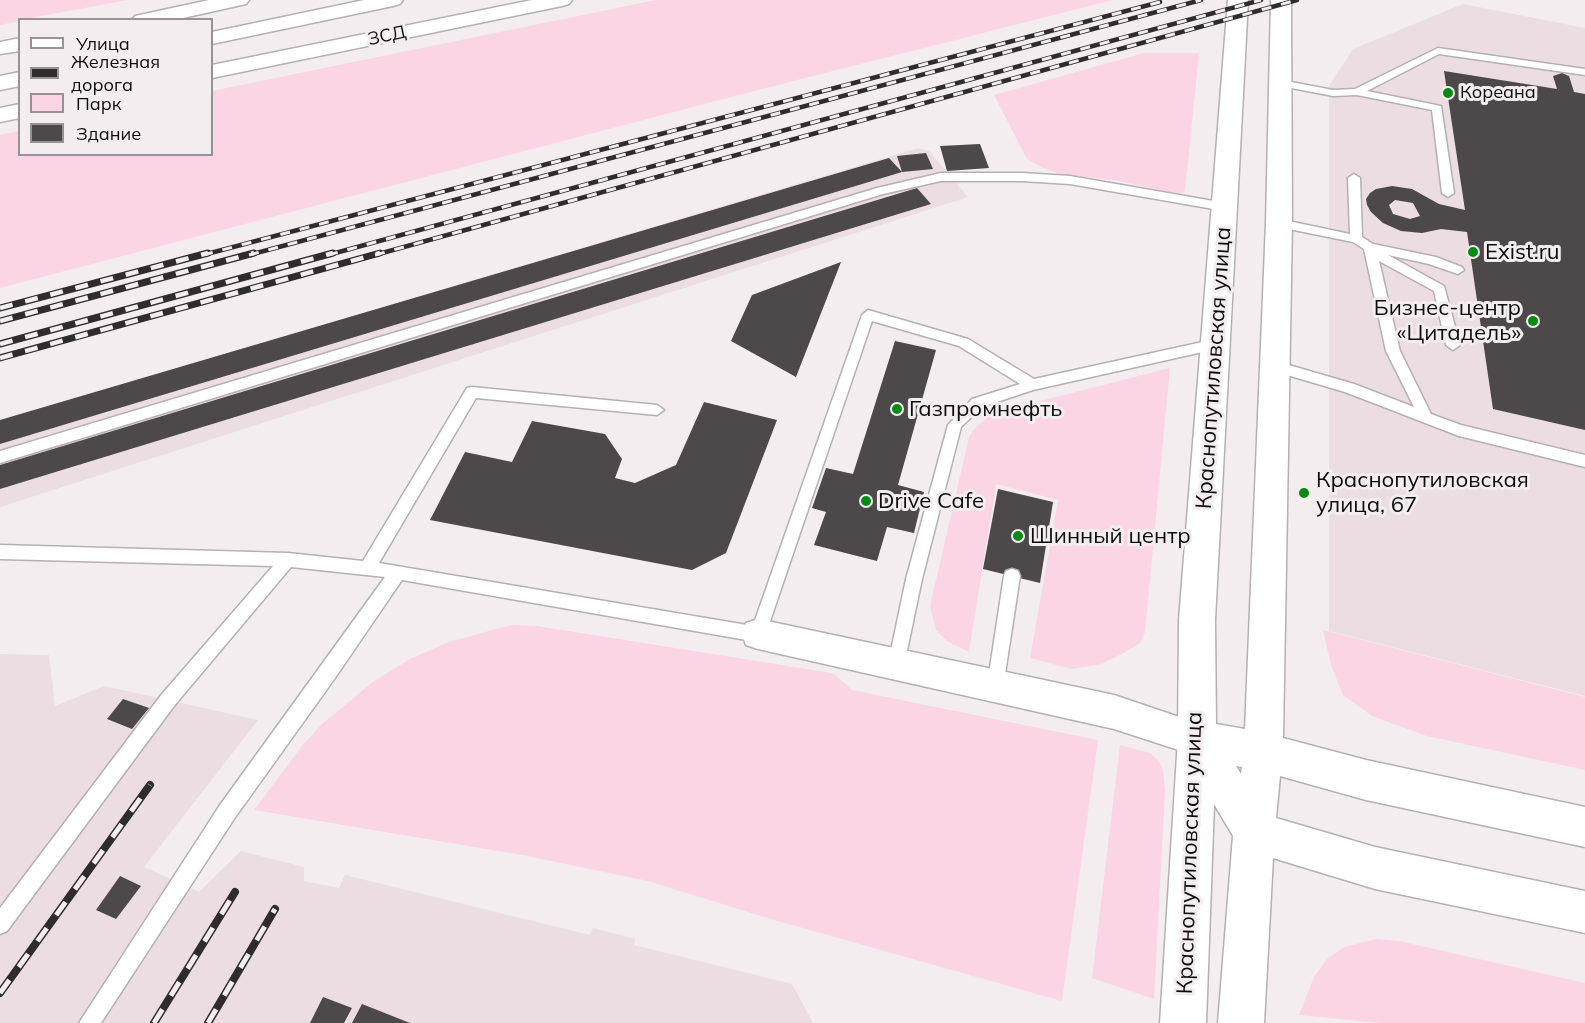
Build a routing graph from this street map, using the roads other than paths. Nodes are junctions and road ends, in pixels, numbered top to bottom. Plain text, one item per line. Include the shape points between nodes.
1 (239, 0) edge
2 (393, 0) edge
3 (561, 0) edge
4 (1238, 0) edge
5 (1281, 0) edge
6 (152, 18) edge
7 (213, 38) edge
8 (18, 44) edge
9 (0, 48) edge
10 (213, 72) edge
11 (1585, 72) edge
12 (18, 79) edge
13 (0, 83) edge
14 (1281, 83) junction
15 (1358, 92) junction
16 (18, 111) edge
17 (0, 115) edge
18 (1354, 178) dead end
19 (1448, 193) dead end
20 (1226, 207) junction
21 (1279, 223) junction
22 (1356, 238) junction
23 (1370, 247) junction
24 (1458, 270) dead end
25 (1216, 344) junction
26 (1453, 345) dead end
27 (1275, 366) junction
28 (1032, 385) junction
29 (657, 410) dead end
30 (1426, 417) junction
31 (0, 457) edge
32 (1585, 461) edge
33 (0, 552) edge
34 (288, 560) junction
35 (367, 569) junction
36 (398, 572) junction
37 (1012, 576) dead end
38 (758, 634) junction
39 (896, 665) junction
40 (995, 687) junction
41 (1197, 739) junction
42 (1263, 752) junction
43 (1585, 827) edge
44 (1254, 832) junction
45 (1585, 912) edge
46 (0, 924) edge
47 (89, 1023) edge
48 (1183, 1023) edge
49 (1241, 1023) edge

1 - 6 main road
2 - 7 main road
3 - 10 main road, ЗСД
4 - 20 main road, Краснопутиловская улица
5 - 14 main road
8 - 9 main road
11 - 15 lane via 1438,51
12 - 13 main road
14 - 15 lane via 1333,93
14 - 21 main road
15 - 19 lane via 1437,108
16 - 17 main road
18 - 22 lane
20 - 25 main road, Краснопутиловская улица
20 - 31 lane via 1070,180 941,177 881,191
21 - 22 lane
21 - 27 main road
22 - 23 lane
23 - 24 lane via 1432,260
23 - 26 lane via 1440,289
23 - 30 lane via 1393,351
25 - 28 lane
25 - 41 main road, Краснопутиловская улица via 1197,620
27 - 30 lane
27 - 42 main road
28 - 38 lane via 963,342 868,315
28 - 39 lane via 977,403 955,425 914,579
29 - 35 lane via 472,392
30 - 32 lane via 1459,430
33 - 34 lane
34 - 35 lane
34 - 46 lane via 168,700
35 - 36 lane
36 - 38 lane
36 - 47 lane via 227,812
37 - 40 lane
38 - 39 street
39 - 40 street
40 - 41 street via 1114,712
41 - 42 main road
41 - 44 main road
41 - 48 main road, Краснопутиловская улица
42 - 43 main road via 1365,780
42 - 44 main road
44 - 45 main road via 1375,868
44 - 49 main road

